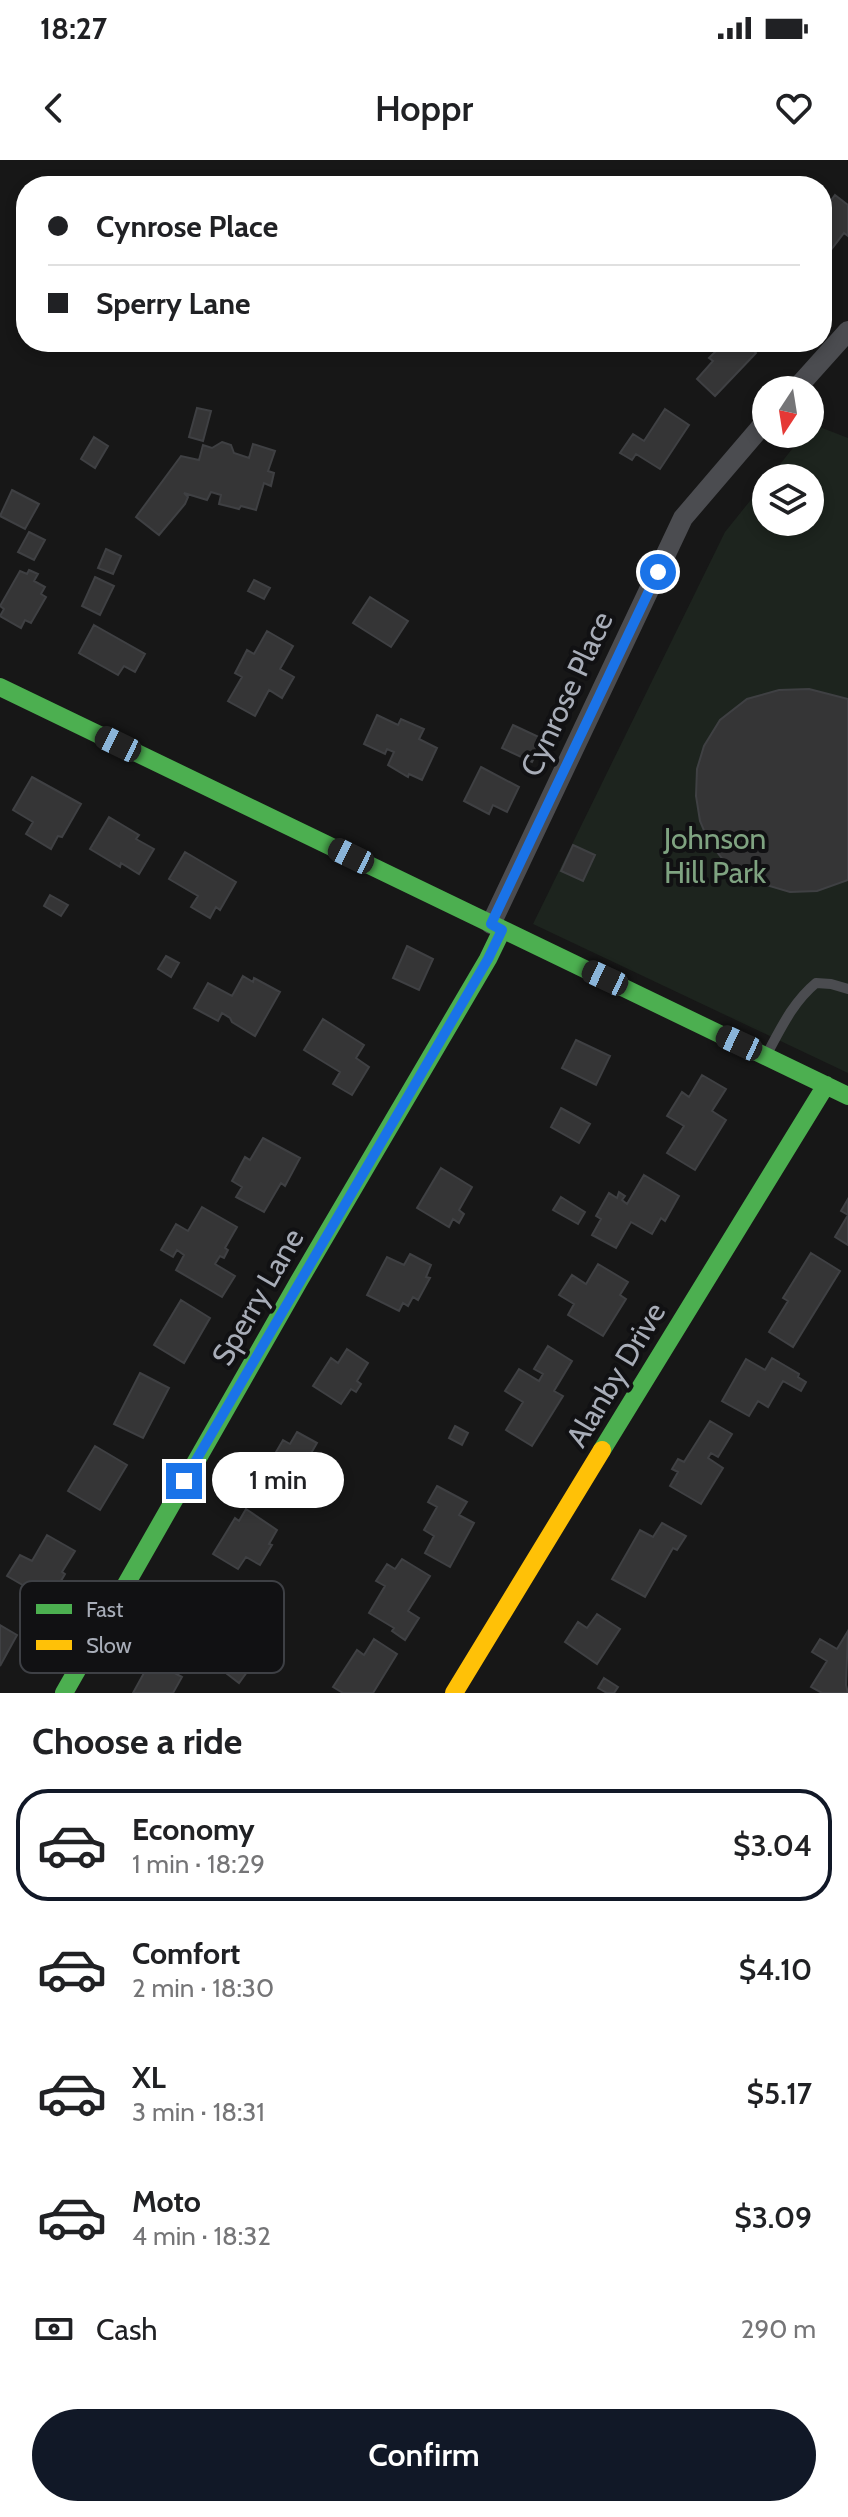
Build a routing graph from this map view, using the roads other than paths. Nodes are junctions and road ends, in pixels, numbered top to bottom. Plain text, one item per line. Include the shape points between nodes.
1 (848, 331) edge
2 (832, 349) edge
3 (829, 352) edge
4 (808, 376) edge
5 (752, 437) edge
6 (0, 687) edge
7 (497, 927) junction
8 (848, 989) edge
9 (766, 1056) junction
10 (826, 1085) junction
11 (848, 1096) edge
12 (128, 1581) edge
13 (75, 1673) edge
14 (64, 1693) edge
15 (454, 1693) edge

1 - 2 street
3 - 4 street
5 - 7 street, Cynrose Place via 683,518
6 - 7 street
7 - 9 street
7 - 12 street, Sperry Lane via 488,959
8 - 9 lane via 816,983 791,1010
9 - 10 street
10 - 11 street
10 - 15 street, Alanby Drive
13 - 14 street, Sperry Lane

